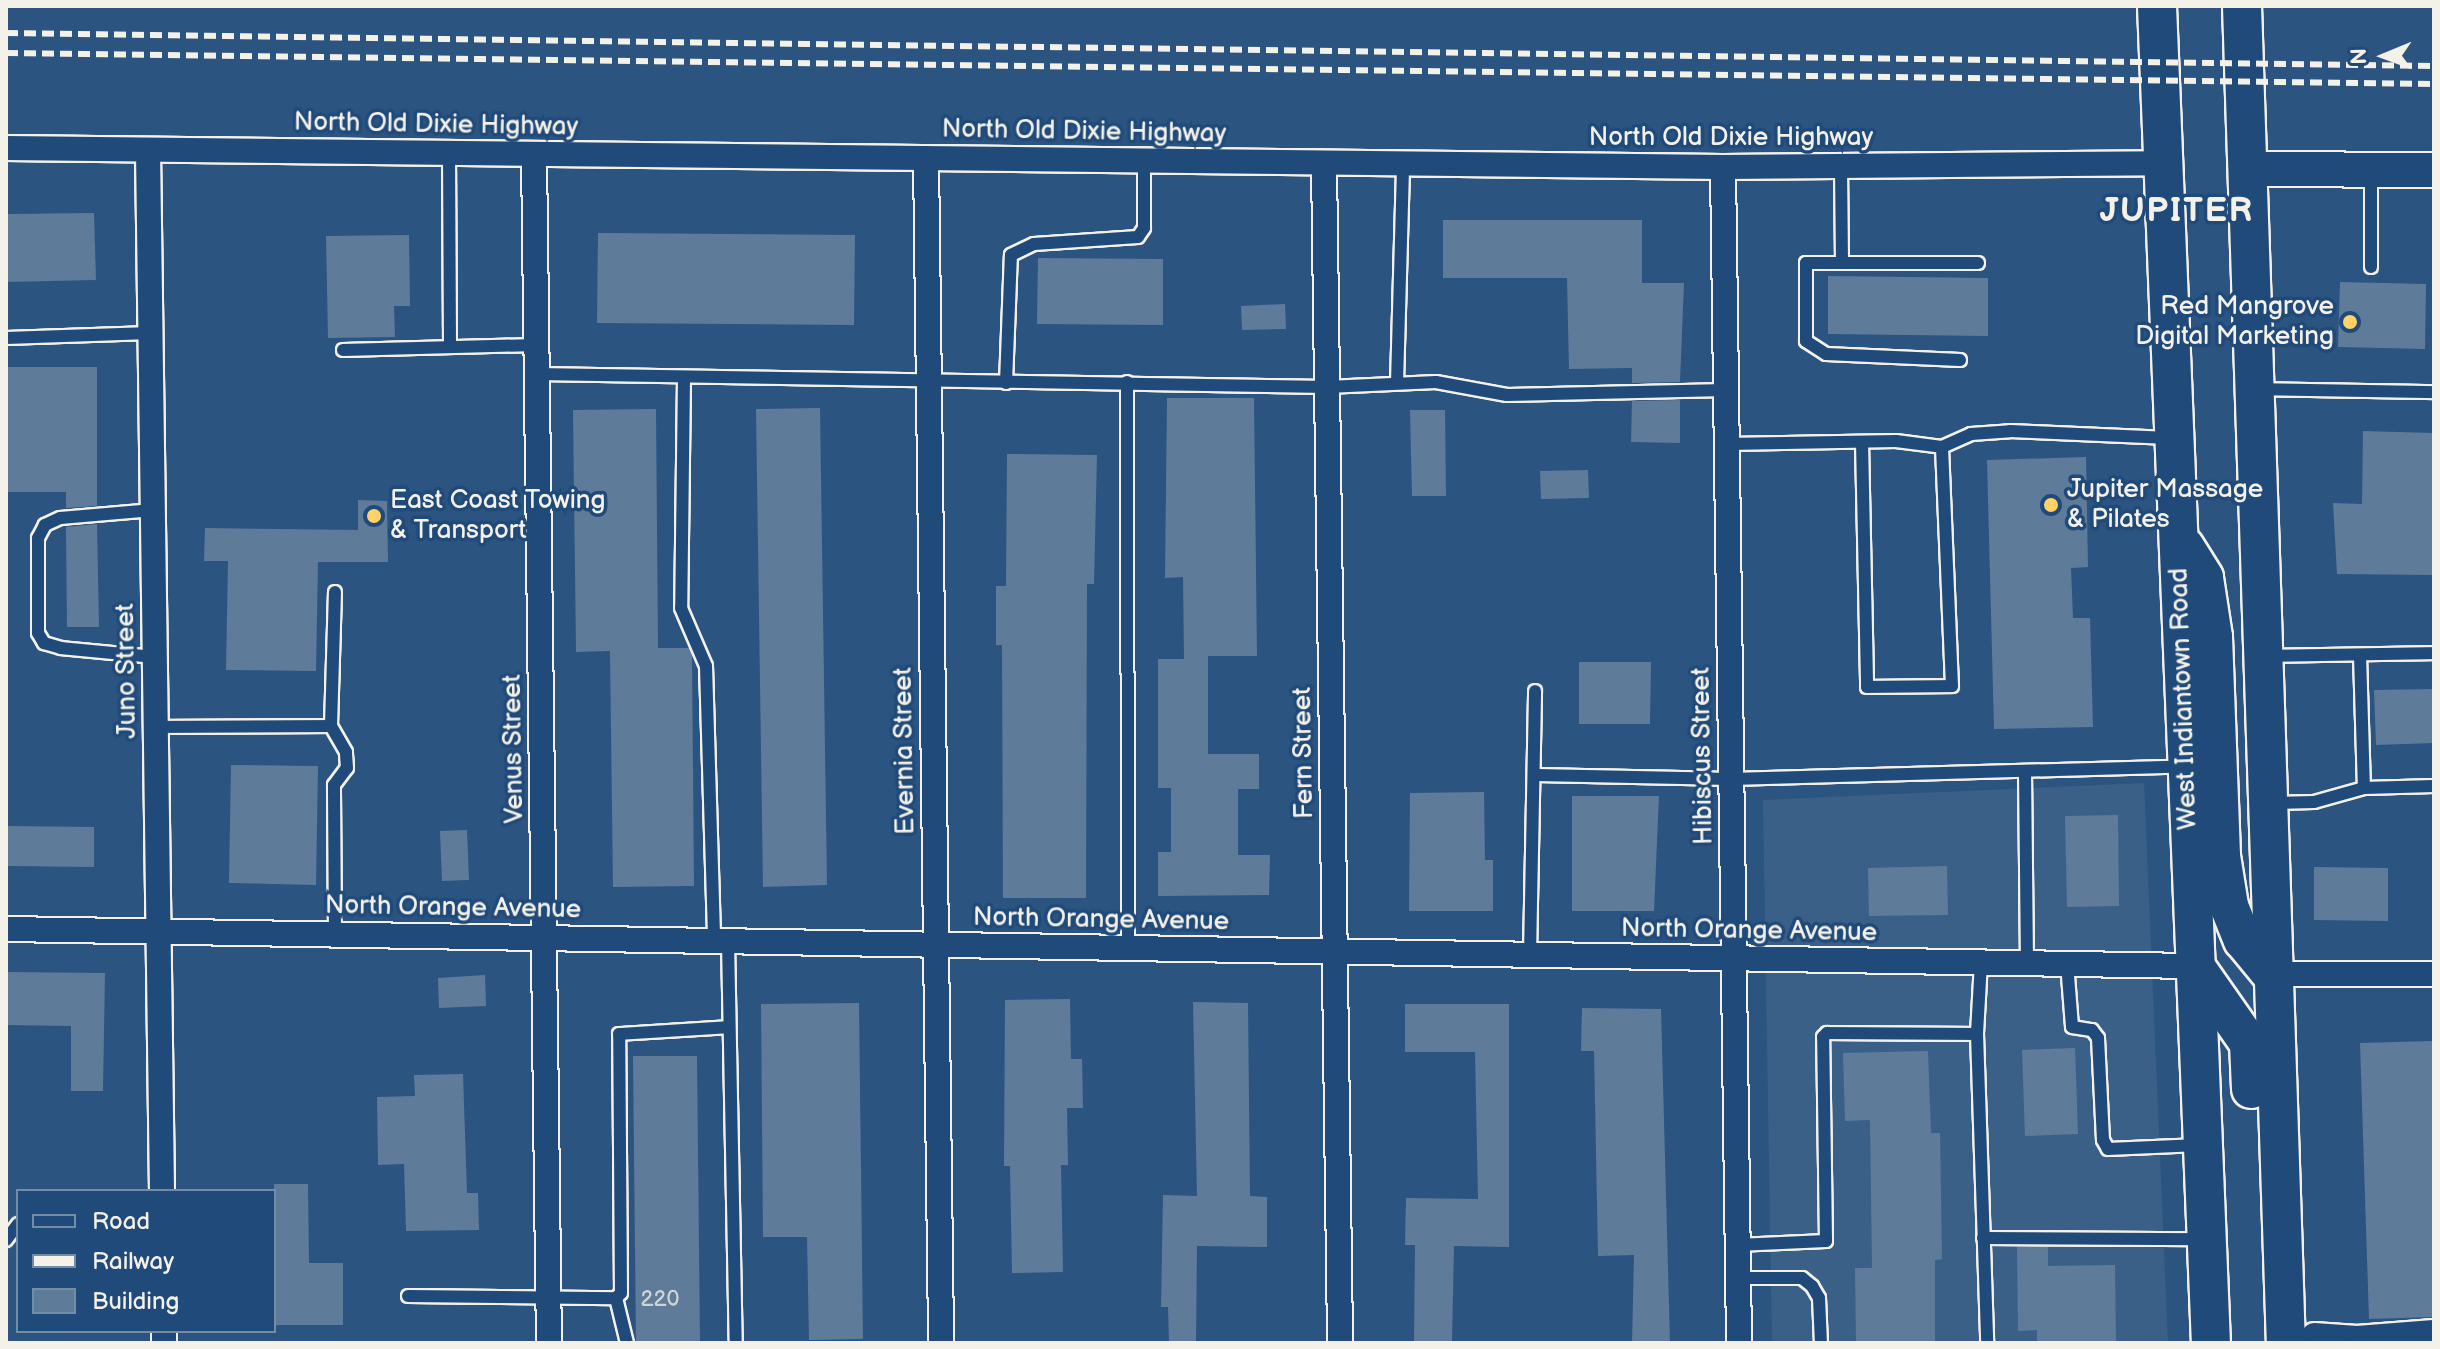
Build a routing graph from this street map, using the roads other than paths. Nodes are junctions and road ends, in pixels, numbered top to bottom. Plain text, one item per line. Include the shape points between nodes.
1 (2157, 6) edge
2 (2242, 6) edge
3 (6, 148) edge
4 (148, 150) junction
5 (449, 153) junction
6 (534, 154) junction
7 (926, 158) junction
8 (1144, 161) junction
9 (1324, 163) junction
10 (2161, 163) junction
11 (1403, 164) junction
12 (1841, 166) junction
13 (1723, 167) junction
14 (2247, 169) junction
15 (2371, 170) junction
16 (2434, 170) edge
17 (1842, 263) junction
18 (1978, 263) dead end
19 (2371, 267) dead end
20 (150, 333) junction
21 (6, 338) edge
22 (450, 344) junction
23 (536, 345) junction
24 (343, 350) dead end
25 (1960, 360) dead end
26 (537, 374) junction
27 (684, 378) junction
28 (1127, 382) junction
29 (929, 383) junction
30 (1006, 383) junction
31 (1397, 383) junction
32 (1327, 387) junction
33 (2254, 389) junction
34 (1726, 390) junction
35 (2434, 392) edge
36 (2173, 438) junction
37 (1862, 442) junction
38 (1727, 444) junction
39 (1942, 447) junction
40 (153, 510) junction
41 (2177, 535) junction
42 (335, 592) dead end
43 (2434, 653) edge
44 (2360, 655) junction
45 (2261, 656) junction
46 (154, 657) junction
47 (1535, 691) dead end
48 (331, 726) junction
49 (156, 727) junction
50 (2187, 766) junction
51 (2025, 772) junction
52 (1536, 775) junction
53 (1731, 779) junction
54 (2434, 786) edge
55 (2364, 788) junction
56 (2266, 803) junction
57 (6, 929) edge
58 (158, 931) junction
59 (335, 934) junction
60 (544, 938) junction
61 (721, 941) junction
62 (936, 945) junction
63 (1128, 948) junction
64 (1335, 952) junction
65 (1530, 955) junction
66 (1734, 959) junction
67 (1981, 962) junction
68 (2027, 963) junction
69 (2067, 963) junction
70 (2195, 966) junction
71 (2271, 974) junction
72 (2434, 974) edge
73 (729, 1027) junction
74 (1977, 1034) junction
75 (2202, 1145) junction
76 (162, 1189) edge
77 (1983, 1238) junction
78 (2206, 1239) junction
79 (1737, 1245) junction
80 (1738, 1278) junction
81 (548, 1295) junction
82 (408, 1296) dead end
83 (616, 1298) junction
84 (2434, 1332) edge
85 (2300, 1339) edge
86 (549, 1343) edge
87 (627, 1343) edge
88 (736, 1343) edge
89 (941, 1343) edge
90 (1340, 1343) edge
91 (1739, 1343) edge
92 (1821, 1343) edge
93 (1987, 1343) edge
94 (2211, 1343) edge
95 (2264, 1343) edge

1 - 10 main road, West Indiantown Road
2 - 14 main road
3 - 4 street, North Old Dixie Highway
4 - 5 street, North Old Dixie Highway
4 - 20 street, Juno Street
5 - 6 street, North Old Dixie Highway
5 - 22 lane
6 - 7 street, North Old Dixie Highway
6 - 23 street, Venus Street
7 - 8 street, North Old Dixie Highway
7 - 29 street, Evernia Street
8 - 9 street, North Old Dixie Highway
8 - 30 lane via 1144,228 1133,241 1034,244 1011,255
9 - 11 street, North Old Dixie Highway
9 - 32 street, Fern Street
10 - 12 street, North Old Dixie Highway
10 - 36 main road, West Indiantown Road
11 - 13 street, North Old Dixie Highway
11 - 31 lane
12 - 13 street, North Old Dixie Highway
12 - 17 lane
13 - 34 street, Hibiscus Street
14 - 15 street
14 - 33 main road
15 - 16 street
15 - 19 lane
17 - 18 lane
17 - 25 lane via 1806,263 1806,341 1826,354
20 - 21 lane
20 - 40 street, Juno Street
22 - 23 lane
22 - 24 lane
23 - 26 street, Venus Street
26 - 27 lane
26 - 60 street, Venus Street
27 - 29 lane
27 - 61 lane via 681,608 706,666
28 - 30 lane
28 - 32 lane
28 - 63 lane
29 - 30 lane
29 - 62 street, Evernia Street
31 - 32 lane
31 - 34 lane via 1436,382 1507,395
32 - 64 street, Fern Street
33 - 35 lane
33 - 45 main road
34 - 38 street, Hibiscus Street
36 - 39 lane via 2010,431 1971,434
36 - 41 main road, West Indiantown Road
37 - 38 lane
37 - 39 lane
37 - 39 lane via 1867,687 1952,686
38 - 53 street, Hibiscus Street
40 - 46 street, Juno Street
40 - 46 lane via 60,518 45,525 38,538 38,633 44,643 61,648
41 - 50 main road, West Indiantown Road
41 - 71 main road via 2204,578 2213,637 2221,856 2229,906 2243,940
42 - 48 lane
43 - 44 lane
44 - 45 lane
44 - 55 lane
45 - 56 main road
46 - 49 street, Juno Street
47 - 52 lane
48 - 49 lane
48 - 59 lane via 346,752 347,768 334,785
49 - 58 street, Juno Street
50 - 51 lane
50 - 70 main road, West Indiantown Road
51 - 53 lane
51 - 68 lane
52 - 53 lane
52 - 65 lane
53 - 66 street, Hibiscus Street
54 - 55 lane
55 - 56 lane via 2314,802
56 - 71 main road
57 - 58 street, North Orange Avenue
58 - 59 street, North Orange Avenue
58 - 76 street, Juno Street
59 - 60 street, North Orange Avenue
60 - 61 street, North Orange Avenue
60 - 81 street, Venus Street
61 - 62 street, North Orange Avenue
61 - 73 lane
62 - 63 street, North Orange Avenue
62 - 89 street, Evernia Street
63 - 64 street, North Orange Avenue
64 - 65 street, North Orange Avenue
64 - 90 street, Fern Street
65 - 66 street, North Orange Avenue
66 - 67 street, North Orange Avenue
66 - 79 street, Hibiscus Street
67 - 68 street, North Orange Avenue
67 - 74 lane
68 - 69 street, North Orange Avenue
69 - 70 street, North Orange Avenue
69 - 75 lane via 2072,1027 2092,1030 2098,1038 2103,1140 2108,1149
70 - 75 main road, West Indiantown Road
70 - 95 main road via 2249,1043
71 - 72 street
71 - 85 main road
73 - 83 lane via 619,1034 621,1293
73 - 88 lane
74 - 77 lane
74 - 79 lane via 1827,1033 1826,1241
75 - 78 main road, West Indiantown Road
77 - 78 lane
77 - 93 lane
78 - 94 main road, West Indiantown Road
79 - 80 street, Hibiscus Street
80 - 91 street, Hibiscus Street
80 - 92 lane via 1802,1278 1819,1298
81 - 82 lane
81 - 83 lane
81 - 86 street, Venus Street
83 - 87 lane
84 - 85 street

